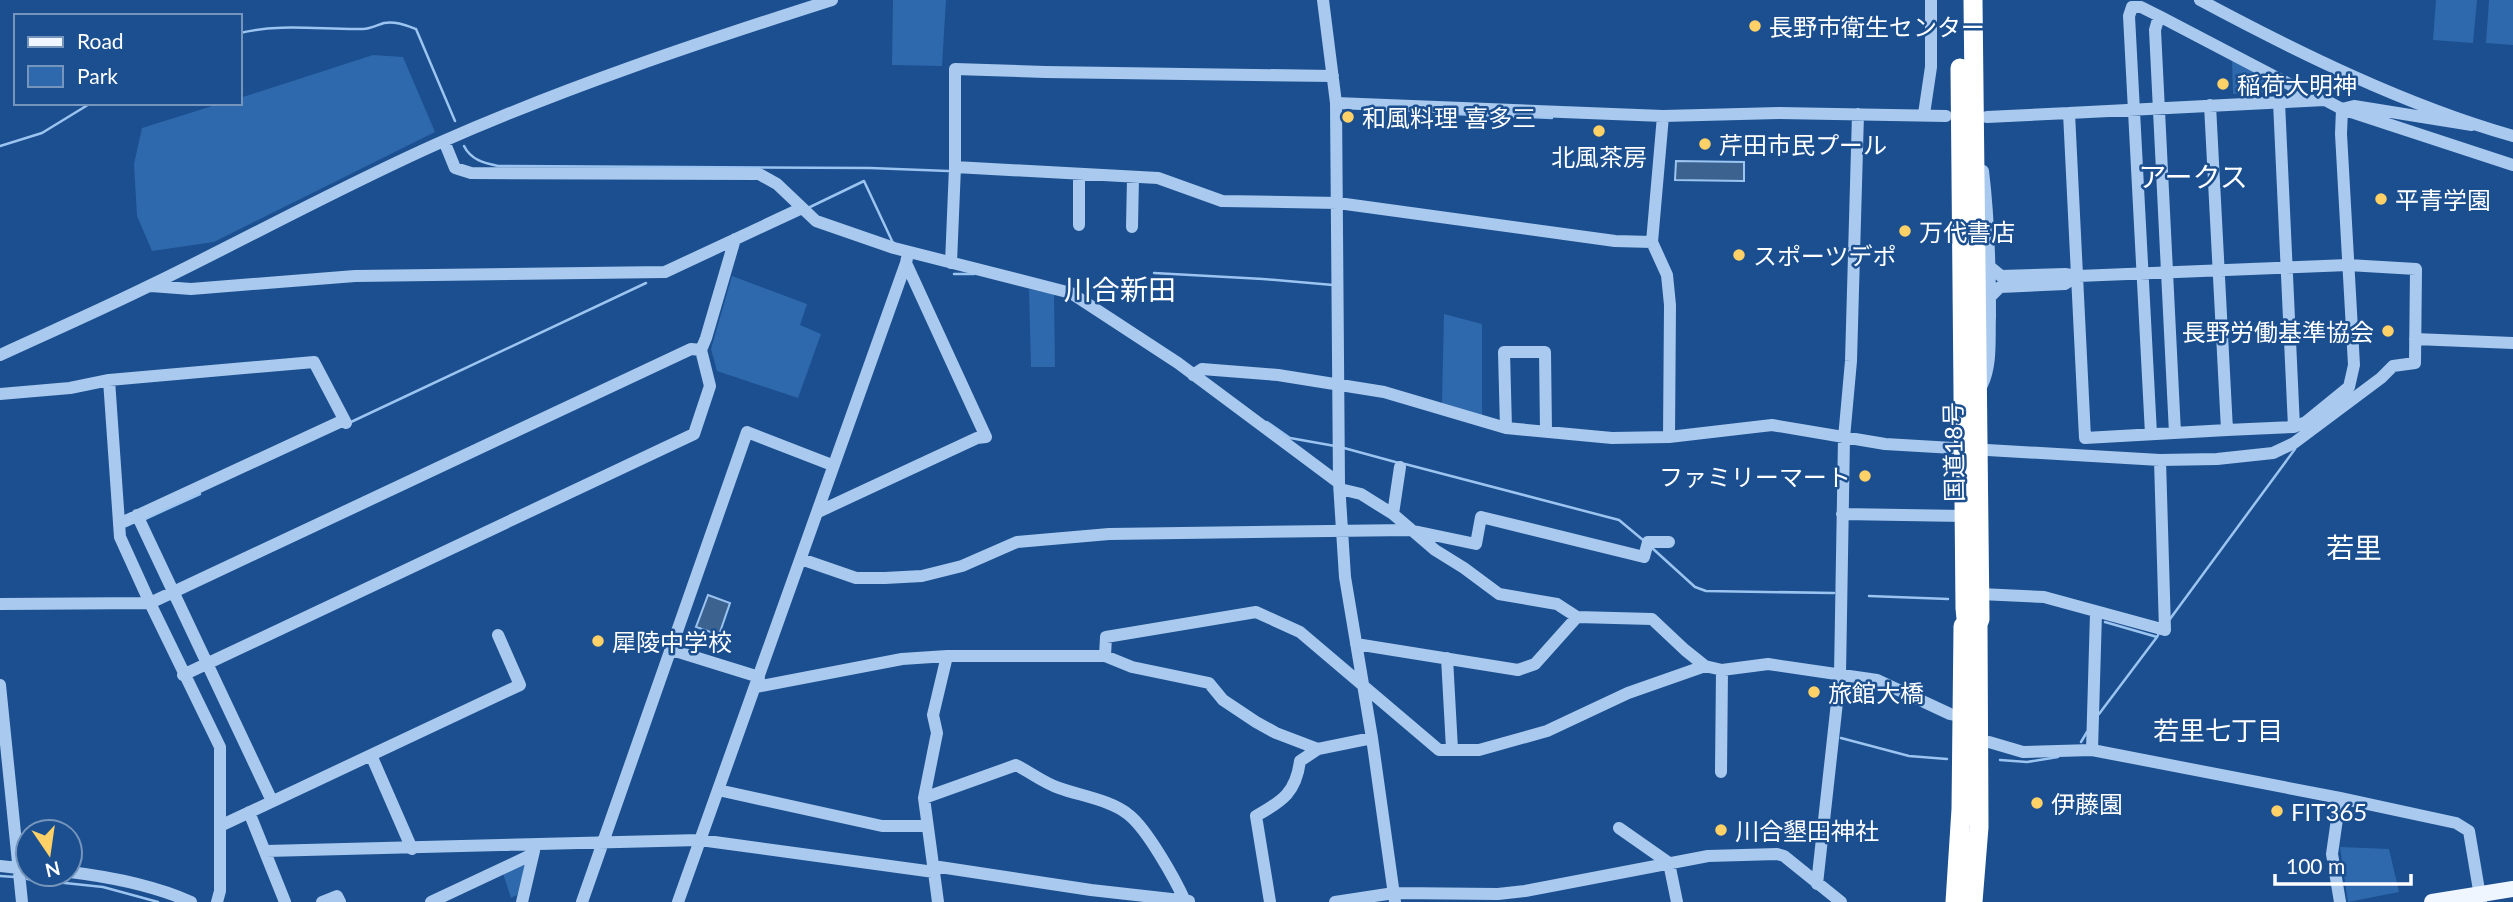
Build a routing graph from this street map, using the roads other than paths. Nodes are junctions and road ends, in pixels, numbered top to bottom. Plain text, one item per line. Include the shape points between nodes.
1 (832, 0) edge
2 (1323, 0) edge
3 (1931, 0) edge
4 (1959, 0) edge
5 (1973, 0) edge
6 (2200, 0) edge
7 (2159, 16) junction
8 (1333, 76) junction
9 (2304, 101) junction
10 (2279, 102) junction
11 (1336, 103) junction
12 (2210, 106) junction
13 (2158, 108) junction
14 (2342, 108) junction
15 (2134, 110) junction
16 (2069, 113) junction
17 (1858, 114) junction
18 (1924, 114) junction
19 (1663, 116) junction
20 (1946, 116) dead end
21 (1987, 117) dead end
22 (2472, 125) junction
23 (2513, 136) edge
24 (444, 141) junction
25 (1975, 145) junction
26 (2513, 165) edge
27 (955, 167) junction
28 (1079, 174) junction
29 (1133, 177) junction
30 (1338, 202) junction
31 (802, 208) junction
32 (1079, 221) dead end
33 (1132, 227) dead end
34 (735, 239) junction
35 (1652, 242) junction
36 (902, 252) junction
37 (951, 263) junction
38 (2348, 265) junction
39 (1990, 267) junction
40 (2286, 267) junction
41 (2220, 271) junction
42 (2167, 273) junction
43 (2143, 274) junction
44 (2078, 276) junction
45 (151, 286) junction
46 (1990, 297) junction
47 (2415, 339) junction
48 (2513, 344) edge
49 (701, 350) junction
50 (0, 355) edge
51 (1193, 375) junction
52 (109, 380) junction
53 (1339, 384) junction
54 (0, 394) edge
55 (1977, 394) junction
56 (2294, 427) junction
57 (1506, 428) junction
58 (2227, 430) junction
59 (1546, 432) junction
60 (2175, 433) junction
61 (2151, 434) junction
62 (1669, 437) junction
63 (1844, 438) junction
64 (1970, 450) junction
65 (2160, 460) junction
66 (832, 466) junction
67 (1400, 467) dead end
68 (1340, 486) junction
69 (818, 512) junction
70 (1393, 514) junction
71 (1842, 514) junction
72 (137, 515) junction
73 (1964, 516) junction
74 (119, 524) junction
75 (1341, 530) junction
76 (1409, 530) junction
77 (1669, 542) dead end
78 (801, 559) junction
79 (174, 592) junction
80 (1980, 594) junction
81 (150, 603) junction
82 (0, 604) edge
83 (2096, 612) junction
84 (1972, 613) junction
85 (1577, 617) junction
86 (498, 635) dead end
87 (1356, 645) junction
88 (672, 650) junction
89 (947, 656) junction
90 (1105, 656) junction
91 (1447, 659) junction
92 (208, 664) junction
93 (1705, 666) junction
94 (1722, 670) junction
95 (183, 675) junction
96 (1840, 675) junction
97 (758, 682) junction
98 (0, 685) edge
99 (1364, 687) junction
100 (1963, 717) junction
101 (1, 722) edge
102 (1372, 738) junction
103 (1979, 740) junction
104 (1318, 749) junction
105 (1452, 749) junction
106 (2092, 750) junction
107 (371, 755) junction
108 (1721, 772) dead end
109 (718, 790) junction
110 (924, 798) junction
111 (2340, 798) junction
112 (272, 801) junction
113 (249, 812) junction
114 (16, 818) edge
115 (220, 826) junction
116 (927, 826) junction
117 (1619, 828) dead end
118 (701, 840) junction
119 (603, 842) junction
120 (412, 849) junction
121 (534, 849) junction
122 (267, 851) junction
123 (1669, 863) junction
124 (933, 869) junction
125 (84, 875) edge
126 (1817, 884) junction
127 (2513, 889) edge
128 (2481, 897) edge
129 (1395, 898) edge
130 (1189, 901) edge
131 (191, 902) edge
132 (217, 902) edge
133 (285, 902) edge
134 (322, 902) edge
135 (340, 902) edge
136 (431, 902) edge
137 (522, 902) edge
138 (582, 902) edge
139 (678, 902) edge
140 (938, 902) edge
141 (1270, 902) edge
142 (1335, 902) edge
143 (1677, 902) edge
144 (1841, 902) edge
145 (1955, 902) edge
146 (1966, 902) edge
147 (1973, 902) edge
148 (1986, 902) edge
149 (2340, 902) edge
150 (2432, 902) edge

1 - 24 street via 696,44
2 - 8 street
3 - 18 street via 1931,67
4 - 64 highway, 国道18号
5 - 25 highway, 国道18号
6 - 22 street via 2289,47
7 - 9 street via 2291,85
7 - 13 street via 2155,30
7 - 15 street via 2141,7 2132,7 2129,16
8 - 11 street
8 - 27 street via 955,69
9 - 10 street
9 - 14 street via 2325,100
10 - 12 street
10 - 40 street
11 - 19 street
11 - 30 street
12 - 13 street
12 - 41 street
13 - 15 street
13 - 42 street
14 - 22 street via 2354,106
14 - 26 street
14 - 38 street
15 - 16 street
15 - 43 street
16 - 21 street
16 - 44 street
17 - 18 street
17 - 19 street
17 - 63 street via 1851,361
18 - 20 street
19 - 35 street
22 - 23 street
24 - 31 street via 454,167 471,173 760,170
24 - 45 street
25 - 39 street via 1980,151 1988,213
25 - 55 highway, 国道18号
27 - 28 street
27 - 37 street
28 - 29 street
28 - 32 street
29 - 30 street via 1158,178 1222,201
29 - 33 street
30 - 35 street via 1615,241
30 - 53 street
31 - 34 street
31 - 36 street via 816,221
34 - 45 street via 666,272 355,276 191,289
34 - 49 street
35 - 62 street via 1667,275 1670,305
36 - 37 street
36 - 66 street
36 - 69 street via 986,437
37 - 51 street via 1071,293
38 - 40 street
38 - 47 street via 2416,269
38 - 56 street via 2354,365 2349,387
39 - 44 street via 2001,276
39 - 46 street
40 - 41 street
40 - 56 street
41 - 42 street
41 - 58 street
42 - 43 street
42 - 60 street
43 - 44 street
43 - 61 street
44 - 46 street via 2066,284 2000,287
44 - 61 street via 2084,438
45 - 50 street
46 - 55 street via 1989,363
47 - 48 street
47 - 65 street via 2415,363 2393,366 2294,443 2273,453
49 - 79 street via 691,349
49 - 92 street via 710,386 694,434
51 - 53 street via 1202,369 1223,370
51 - 68 street
52 - 54 street
52 - 72 street via 313,362 345,421
52 - 74 street
53 - 57 street via 1384,391
53 - 68 street
55 - 64 highway, 国道18号
56 - 58 street
57 - 59 street
57 - 59 street via 1504,352 1545,352
58 - 60 street
59 - 62 street
60 - 61 street
62 - 63 street via 1772,425
63 - 64 street
63 - 71 street
64 - 65 street
64 - 73 highway, 国道18号
64 - 80 highway, 国道18号
65 - 83 street via 2165,630
66 - 69 street
66 - 88 street via 747,432
67 - 70 street
68 - 70 street
68 - 75 street
69 - 78 street
70 - 76 street
71 - 73 street
71 - 96 street
72 - 74 street
72 - 79 street
73 - 84 highway, 国道18号
74 - 81 street via 120,537
75 - 76 street
75 - 78 street via 1109,534 1017,542 962,566 922,576 885,578 856,578
75 - 87 street
76 - 77 street via 1476,544 1481,517 1644,558 1647,544
76 - 85 street via 1499,594 1557,604
78 - 97 street
79 - 81 street
79 - 92 street
80 - 83 street via 2044,597
80 - 84 highway, 国道18号
81 - 82 street
81 - 95 street
83 - 106 street
84 - 100 highway via 1963,615
84 - 103 highway, 国道18号 via 1978,624
85 - 91 street via 1526,669
85 - 93 street via 1652,618
86 - 107 street via 520,685
87 - 91 street
87 - 99 street
88 - 97 street
88 - 119 street
89 - 90 street
89 - 97 street
89 - 110 street via 933,715 937,733
90 - 99 street via 1106,637 1256,612 1300,632
90 - 104 street via 1132,667 1209,682 1223,700 1256,722
91 - 105 street
92 - 95 street
92 - 112 street
93 - 94 street
93 - 105 street via 1628,693 1547,731 1479,750
94 - 96 street via 1768,664
94 - 108 street
95 - 115 street via 220,747
96 - 100 street via 1877,680
96 - 126 street
97 - 109 street
98 - 101 street
99 - 102 street
99 - 105 street via 1439,750
100 - 145 highway
101 - 114 street
102 - 104 street
102 - 129 street
103 - 106 street via 2023,752
103 - 146 highway, 国道18号
103 - 147 highway, 国道18号
103 - 148 highway via 1990,803
104 - 141 street via 1300,761 1292,789 1278,804 1256,816
106 - 111 street
107 - 112 street
107 - 120 street
109 - 116 street via 882,826
109 - 118 street
110 - 116 street
110 - 130 street via 1016,765 1055,787 1130,816
111 - 128 street via 2456,823 2469,831
111 - 149 street via 2332,854
112 - 113 street
113 - 115 street
113 - 122 street
115 - 132 street
116 - 124 street
117 - 123 street
118 - 119 street
118 - 124 street
118 - 139 street
119 - 121 street
119 - 138 street
120 - 121 street
120 - 122 street
121 - 136 street
121 - 137 street
122 - 133 street
123 - 126 street via 1708,856 1777,854
123 - 129 street via 1525,891
123 - 143 street
124 - 130 street
124 - 140 street
125 - 131 street via 170,893
126 - 144 street
127 - 128 main road
128 - 150 main road
129 - 142 street
134 - 135 street via 337,896

